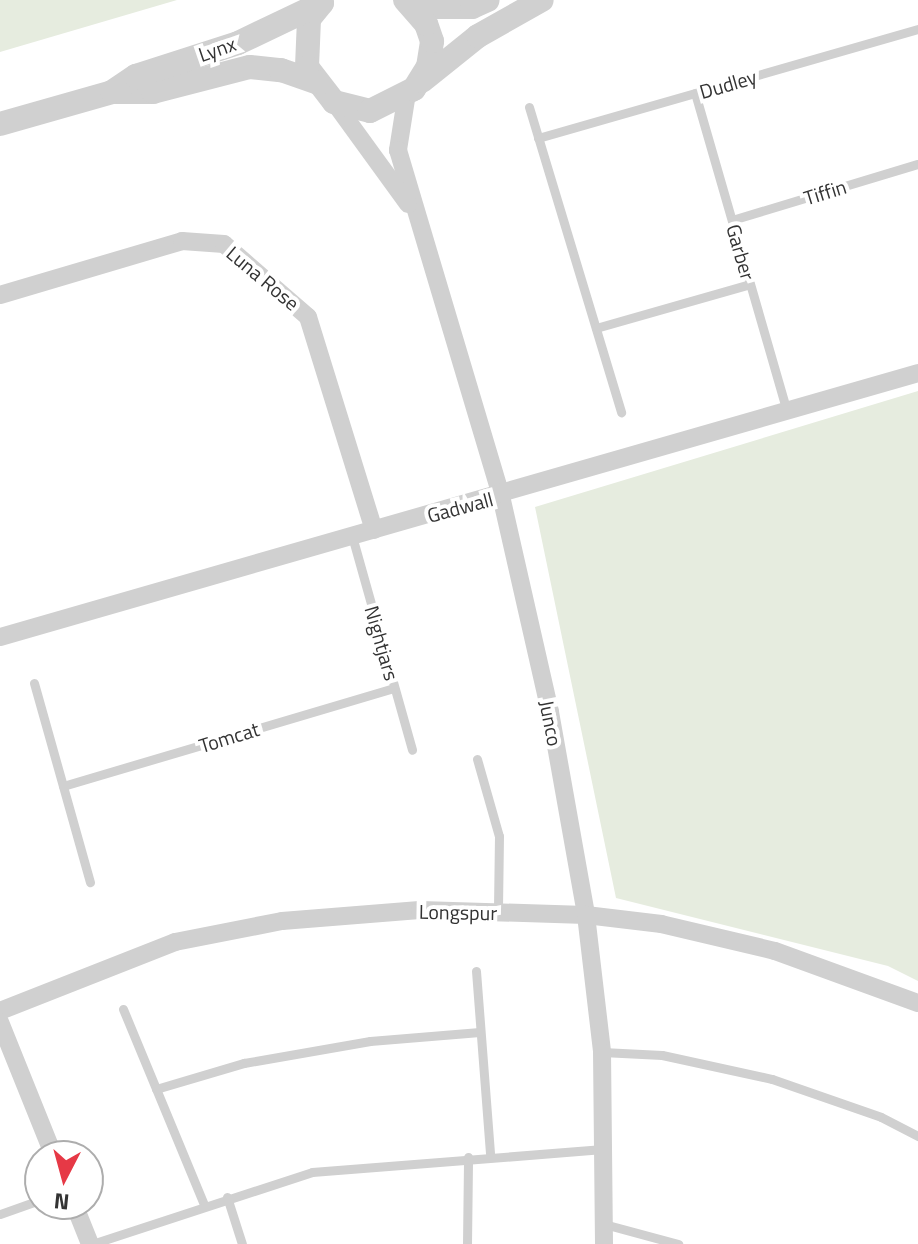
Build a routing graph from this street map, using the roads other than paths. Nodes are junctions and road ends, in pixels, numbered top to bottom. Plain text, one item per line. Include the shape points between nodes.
1 (405, 0) edge
2 (416, 0) edge
3 (488, 0) edge
4 (542, 0) edge
5 (324, 2) edge
6 (918, 29) edge
7 (316, 82) junction
8 (414, 87) junction
9 (112, 92) junction
10 (695, 93) junction
11 (334, 102) junction
12 (529, 107) dead end
13 (0, 124) edge
14 (538, 138) junction
15 (918, 164) edge
16 (417, 216) junction
17 (732, 220) junction
18 (750, 284) junction
19 (0, 295) edge
20 (596, 328) junction
21 (918, 373) edge
22 (787, 411) junction
23 (621, 412) dead end
24 (501, 496) junction
25 (374, 530) junction
26 (352, 536) junction
27 (0, 637) edge
28 (34, 683) dead end
29 (394, 688) junction
30 (412, 750) dead end
31 (477, 759) dead end
32 (63, 786) junction
33 (90, 882) dead end
34 (498, 912) junction
35 (586, 915) junction
36 (476, 971) dead end
37 (918, 1003) edge
38 (123, 1009) dead end
39 (0, 1011) edge
40 (0, 1022) edge
41 (480, 1032) junction
42 (602, 1052) junction
43 (156, 1089) junction
44 (918, 1136) edge
45 (48, 1140) edge
46 (603, 1149) junction
47 (490, 1155) junction
48 (468, 1157) junction
49 (227, 1197) junction
50 (204, 1205) junction
51 (24, 1206) edge
52 (0, 1214) edge
53 (81, 1220) edge
54 (604, 1224) junction
55 (91, 1244) edge
56 (242, 1244) edge
57 (467, 1244) edge
58 (604, 1244) edge
59 (678, 1244) edge

1 - 8 street via 426,24 432,41
2 - 3 street via 434,7 472,7
4 - 8 street via 478,36
5 - 7 street via 309,19 305,52
5 - 9 street, Lynx via 238,43 136,76
6 - 10 lane, Dudley
7 - 9 street, Lynx via 250,67 153,92
7 - 11 street
8 - 11 street via 370,111
8 - 16 street, Junco via 398,150
9 - 13 street, Lynx
10 - 14 lane, Dudley
10 - 17 lane, Garber
11 - 16 street, Junco
12 - 14 lane
14 - 20 lane
15 - 17 lane, Tiffin
16 - 24 street, Junco
17 - 18 lane, Garber
18 - 20 lane
18 - 22 lane, Garber
19 - 25 street, Luna Rose via 182,241 224,244 308,317
20 - 23 lane
21 - 22 street, Gadwall
22 - 24 street, Gadwall
24 - 25 street, Gadwall
24 - 35 street, Junco via 550,712
25 - 26 street, Gadwall
26 - 27 street, Gadwall
26 - 29 lane, Nightjars
28 - 32 lane
29 - 30 lane, Nightjars
29 - 32 lane, Tomcat
31 - 34 lane via 499,836
32 - 33 lane
34 - 35 street, Longspur
34 - 39 street, Longspur via 420,910 282,921 175,942
35 - 37 street, Longspur via 661,924 775,951
35 - 42 street, Junco
36 - 41 lane
38 - 43 lane
40 - 45 street
41 - 43 lane via 356,1043 244,1063
41 - 47 lane
42 - 44 lane via 662,1055 772,1079 881,1117
42 - 46 street, Junco
43 - 50 lane
46 - 47 lane
46 - 54 street, Junco
47 - 48 lane
48 - 49 lane via 312,1172
48 - 57 lane
49 - 50 lane
49 - 56 lane
50 - 55 lane
51 - 52 lane
53 - 55 street
54 - 58 street, Junco
54 - 59 lane

